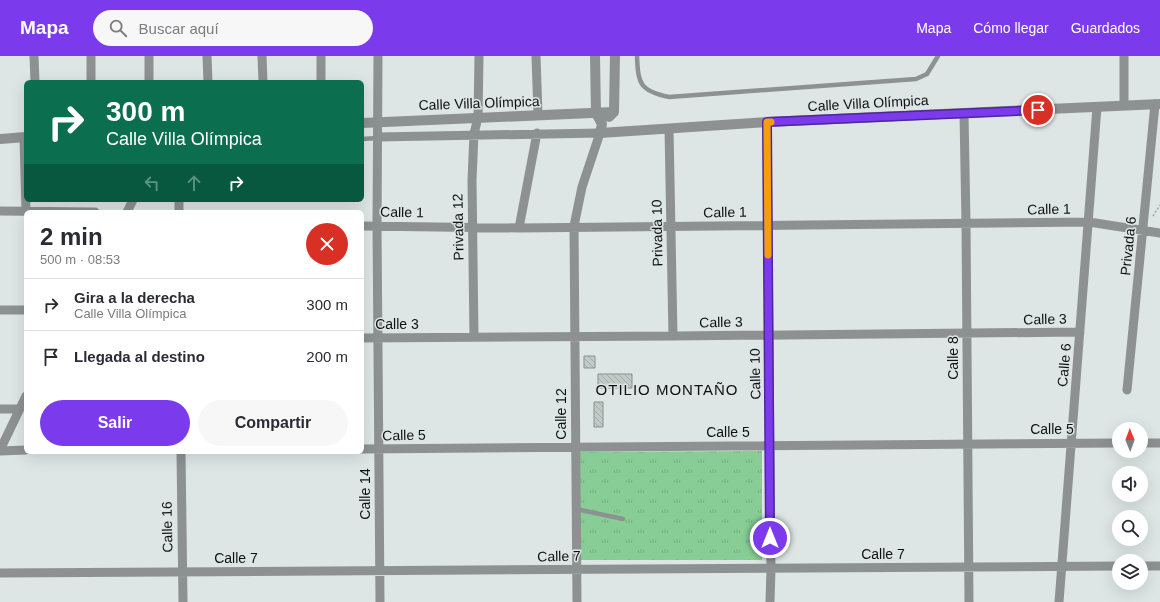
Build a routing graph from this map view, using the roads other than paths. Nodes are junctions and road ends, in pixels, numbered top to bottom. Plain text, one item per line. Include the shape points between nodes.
1 (34, 56) edge
2 (91, 56) edge
3 (149, 56) edge
4 (207, 56) edge
5 (262, 56) edge
6 (321, 56) edge
7 (378, 56) edge
8 (479, 56) edge
9 (536, 56) edge
10 (595, 56) edge
11 (615, 56) edge
12 (637, 56) edge
13 (938, 56) edge
14 (1124, 56) edge
15 (35, 80) edge
16 (91, 80) edge
17 (149, 80) edge
18 (208, 80) edge
19 (262, 80) edge
20 (321, 80) edge
21 (1158, 104) edge
22 (1124, 105) junction
23 (1097, 107) junction
24 (614, 112) junction
25 (596, 113) junction
26 (964, 113) junction
27 (538, 115) junction
28 (478, 117) junction
29 (379, 122) junction
30 (767, 122) junction
31 (364, 123) edge
32 (601, 128) junction
33 (669, 129) junction
34 (537, 133) junction
35 (474, 134) junction
36 (24, 137) edge
37 (378, 138) junction
38 (0, 139) edge
39 (364, 139) edge
40 (0, 211) edge
41 (24, 211) edge
42 (1089, 222) junction
43 (966, 223) junction
44 (364, 226) edge
45 (377, 226) junction
46 (574, 226) junction
47 (671, 226) junction
48 (768, 226) junction
49 (472, 228) junction
50 (519, 228) junction
51 (1144, 230) junction
52 (1160, 233) edge
53 (0, 310) edge
54 (24, 310) edge
55 (1080, 332) junction
56 (967, 334) junction
57 (769, 335) junction
58 (673, 336) junction
59 (474, 337) junction
60 (575, 337) junction
61 (364, 338) edge
62 (378, 338) junction
63 (1127, 390) dead end
64 (24, 400) edge
65 (0, 409) edge
66 (19, 409) junction
67 (1071, 443) junction
68 (1112, 443) edge
69 (1148, 443) edge
70 (1160, 443) edge
71 (967, 444) junction
72 (770, 445) junction
73 (576, 447) junction
74 (364, 449) edge
75 (379, 449) junction
76 (0, 450) edge
77 (24, 450) edge
78 (181, 454) edge
79 (576, 509) junction
80 (623, 519) dead end
81 (1112, 566) edge
82 (1148, 566) edge
83 (1160, 566) edge
84 (1062, 567) junction
85 (968, 568) junction
86 (771, 569) junction
87 (576, 570) junction
88 (379, 571) junction
89 (182, 572) junction
90 (0, 573) edge
91 (183, 602) edge
92 (380, 602) edge
93 (577, 602) edge
94 (770, 602) edge
95 (969, 602) edge
96 (1059, 602) edge

1 - 15 street
2 - 16 street
3 - 17 street
4 - 18 street
5 - 19 street
6 - 20 street
7 - 29 street, Calle 14
8 - 28 street, Privada 12
9 - 27 street
10 - 25 street
11 - 24 street
12 - 13 lane via 640,82 656,95 669,97 916,79 926,74
14 - 22 street
21 - 22 street, Calle Villa Olímpica
21 - 51 street, Privada 6
22 - 23 street, Calle Villa Olímpica
23 - 26 street, Calle Villa Olímpica
23 - 42 street, Calle 6
24 - 25 street, Calle Villa Olímpica
24 - 32 street
25 - 27 street, Calle Villa Olímpica
25 - 32 street
26 - 30 street, Calle Villa Olímpica
26 - 43 street, Calle 8
27 - 28 street, Calle Villa Olímpica
28 - 29 street, Calle Villa Olímpica
28 - 35 street, Privada 12
29 - 31 street, Calle Villa Olímpica
29 - 37 street, Calle 14
30 - 33 street, Calle Villa Olímpica
30 - 48 street, Calle 10
32 - 33 street, Calle Villa Olímpica
32 - 34 street
32 - 46 street, Calle 12 via 584,182
33 - 47 street, Privada 10
34 - 35 street
34 - 50 street
35 - 37 street
35 - 49 street, Privada 12
36 - 38 street
37 - 39 lane
37 - 45 street, Calle 14
40 - 41 street
42 - 43 street, Calle 1
42 - 51 street, Calle 1
42 - 55 street, Calle 6
43 - 48 street, Calle 1
43 - 56 street, Calle 8
44 - 45 street, Calle 1
45 - 49 street, Calle 1
45 - 62 street, Calle 14
46 - 47 street, Calle 1
46 - 50 street, Calle 1
46 - 60 street, Calle 12
47 - 48 street, Calle 1
47 - 58 street, Privada 10
48 - 57 street, Calle 10
49 - 50 street, Calle 1
49 - 59 street, Privada 12
51 - 52 street, Calle 1
51 - 63 street, Privada 6
53 - 54 street
55 - 56 street, Calle 3
55 - 67 street, Calle 6
56 - 57 street, Calle 3
56 - 71 street, Calle 8
57 - 58 street, Calle 3
57 - 72 street, Calle 10
58 - 60 street, Calle 3
59 - 60 street, Calle 3
59 - 62 street, Calle 3
60 - 73 street, Calle 12
61 - 62 street, Calle 3
62 - 75 street, Calle 14
64 - 66 street
65 - 66 street
66 - 76 street
67 - 68 street, Calle 5
67 - 71 street, Calle 5
67 - 84 street, Calle 6
69 - 70 street
71 - 72 street, Calle 5
71 - 85 street, Calle 8
72 - 73 street, Calle 5
72 - 86 street, Calle 10
73 - 75 street, Calle 5
73 - 79 street, Calle 12
74 - 75 street, Calle 5
75 - 88 street, Calle 14
76 - 77 street
78 - 89 street, Calle 16
79 - 80 lane
79 - 87 street, Calle 12
81 - 84 street, Calle 7
82 - 83 street
84 - 85 street, Calle 7
84 - 96 street, Calle 6
85 - 86 street, Calle 7
85 - 95 street, Calle 8
86 - 87 street, Calle 7
86 - 94 street, Calle 10
87 - 88 street, Calle 7
87 - 93 street, Calle 12
88 - 89 street, Calle 7
88 - 92 street, Calle 14
89 - 90 street, Calle 7
89 - 91 street, Calle 16

